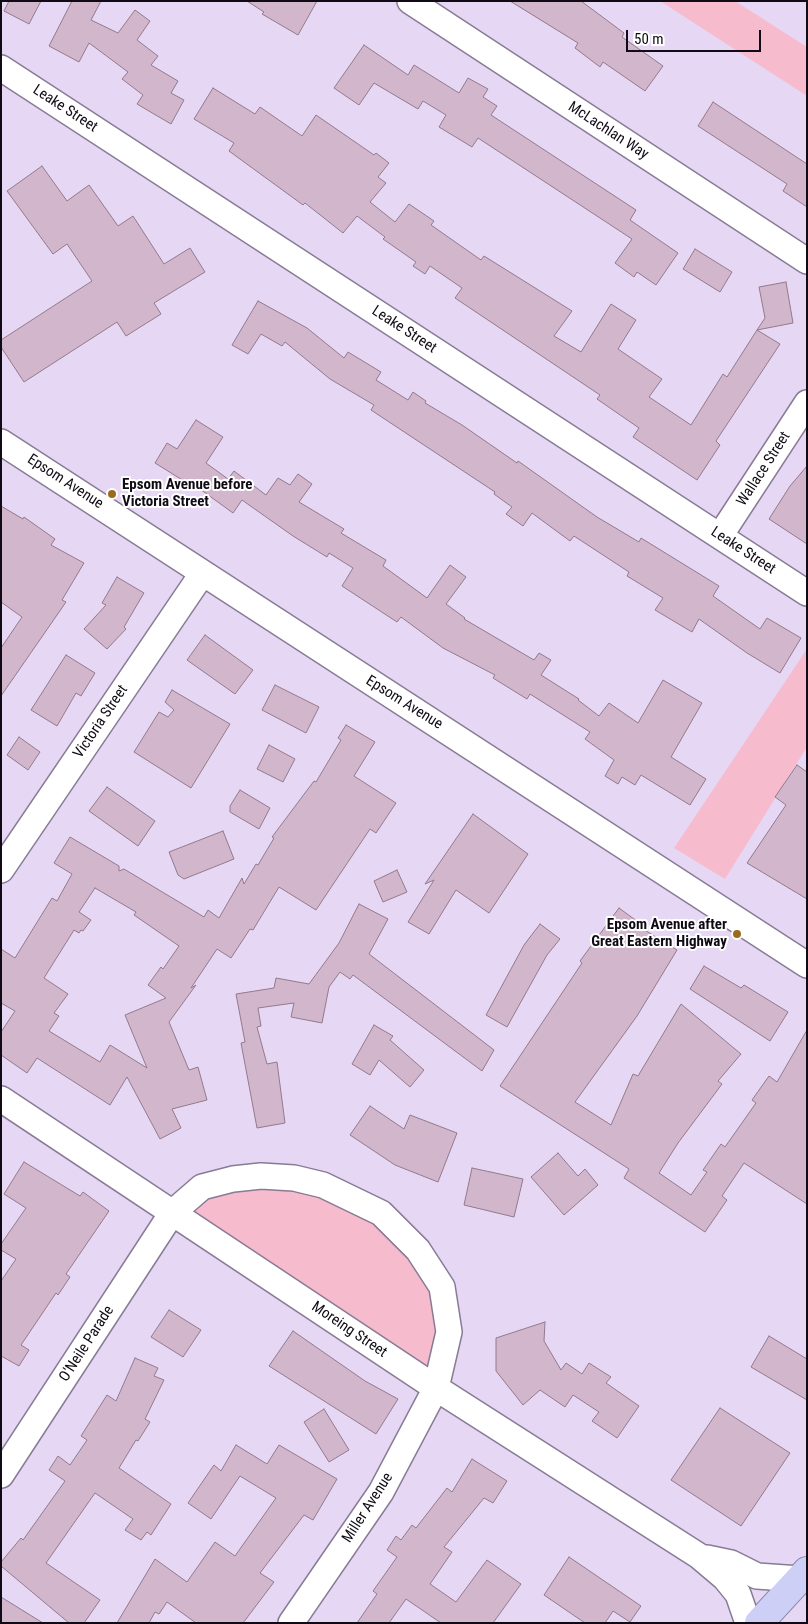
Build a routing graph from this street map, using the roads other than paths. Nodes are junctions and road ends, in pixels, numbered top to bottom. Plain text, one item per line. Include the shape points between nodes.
1 (410, 1) edge
2 (1, 68) edge
3 (807, 261) edge
4 (807, 403) edge
5 (1, 442) edge
6 (720, 536) junction
7 (202, 574) junction
8 (807, 593) edge
9 (1, 870) edge
10 (807, 965) edge
11 (1, 1099) edge
12 (172, 1213) junction
13 (436, 1388) junction
14 (1, 1475) edge
15 (700, 1556) junction
16 (803, 1575) edge
17 (291, 1623) edge
18 (748, 1623) edge
19 (759, 1623) edge

1 - 3 street, McLachlan Way
2 - 6 street, Leake Street
4 - 6 street, Wallace Street
5 - 7 street, Epsom Avenue
6 - 8 street, Leake Street
7 - 9 street, Victoria Street
7 - 10 street, Epsom Avenue
11 - 12 street, Moreing Street
12 - 13 street, Moreing Street
12 - 13 street, O'Neile Parade via 202,1188 233,1179 261,1176 294,1178 323,1185 382,1213 418,1250 442,1287 449,1332
12 - 14 street, O'Neile Parade
13 - 15 street, Moreing Street
13 - 17 street, Miller Avenue via 381,1492
15 - 16 street, Moreing Street via 732,1562 757,1576
15 - 18 street, Moreing Street via 738,1594
16 - 19 highway

